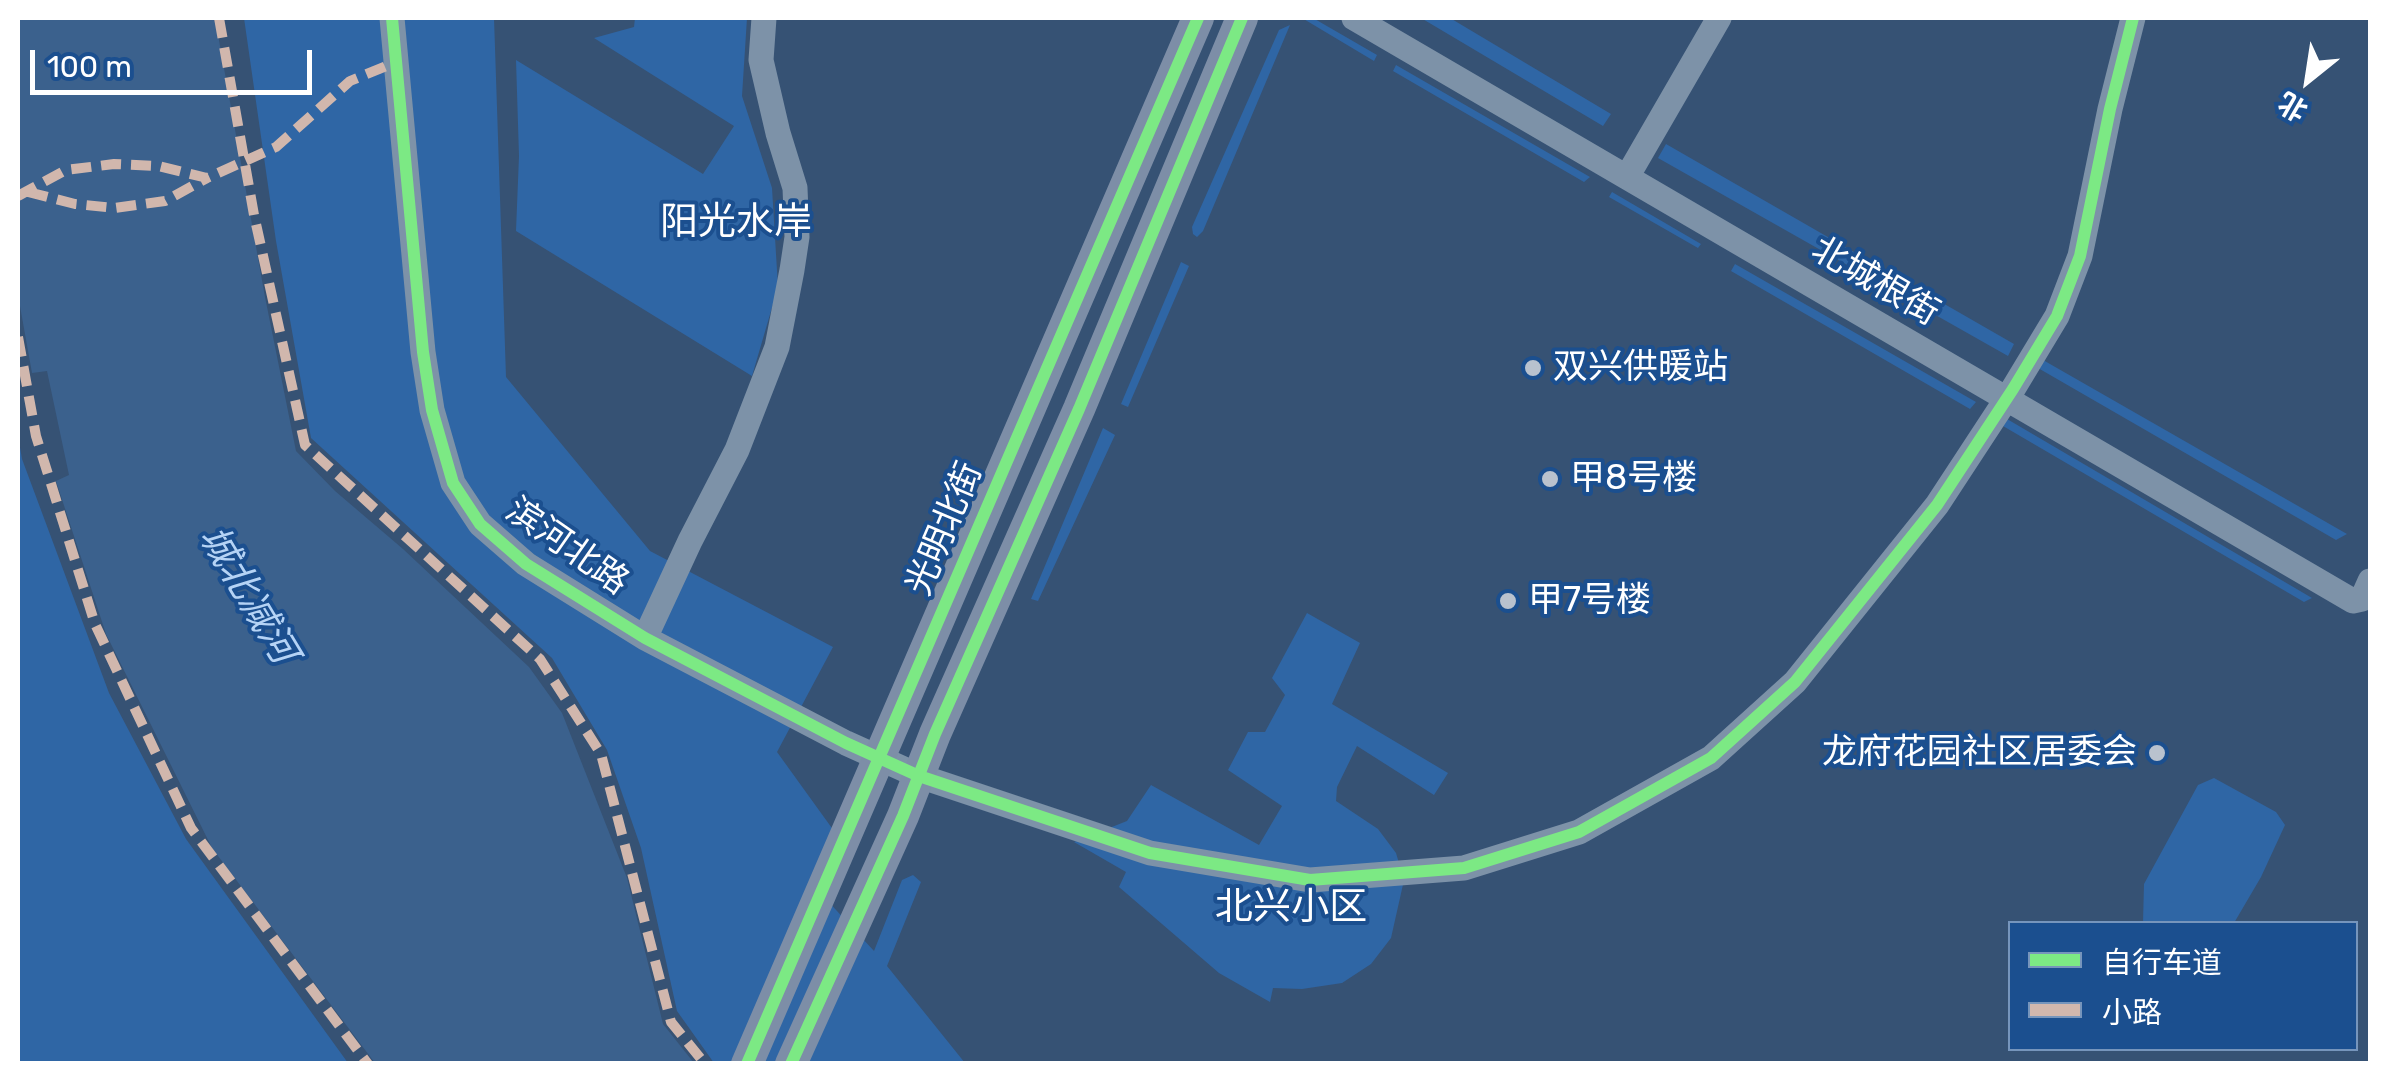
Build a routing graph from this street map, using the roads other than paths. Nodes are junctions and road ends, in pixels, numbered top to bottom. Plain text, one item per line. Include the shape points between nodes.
1 (392, 18) edge
2 (764, 18) edge
3 (1198, 18) edge
4 (1242, 18) edge
5 (1354, 18) edge
6 (1378, 18) edge
7 (1719, 18) edge
8 (2134, 18) edge
9 (1630, 172) junction
10 (2010, 394) junction
11 (2365, 590) edge
12 (646, 638) junction
13 (879, 758) junction
14 (920, 776) junction
15 (746, 1064) edge
16 (791, 1064) edge

1 - 12 street, 滨河北路 via 422,352 453,483 480,524 526,564
2 - 12 street via 761,60 795,188 797,237 778,347 737,450
3 - 13 main road, 光明北街
4 - 14 main road
5 - 9 street, 北城根街
6 - 9 street, 北城根街
7 - 9 street
8 - 10 street, 滨河北路 via 2080,256 2057,316
9 - 10 street, 北城根街
10 - 11 street, 北城根街
10 - 14 street, 滨河北路 via 1937,505 1795,682 1710,758 1579,832 1464,868 1310,880 1150,854
12 - 13 street, 滨河北路
13 - 14 street, 滨河北路
13 - 15 main road, 光明北街
14 - 16 main road

